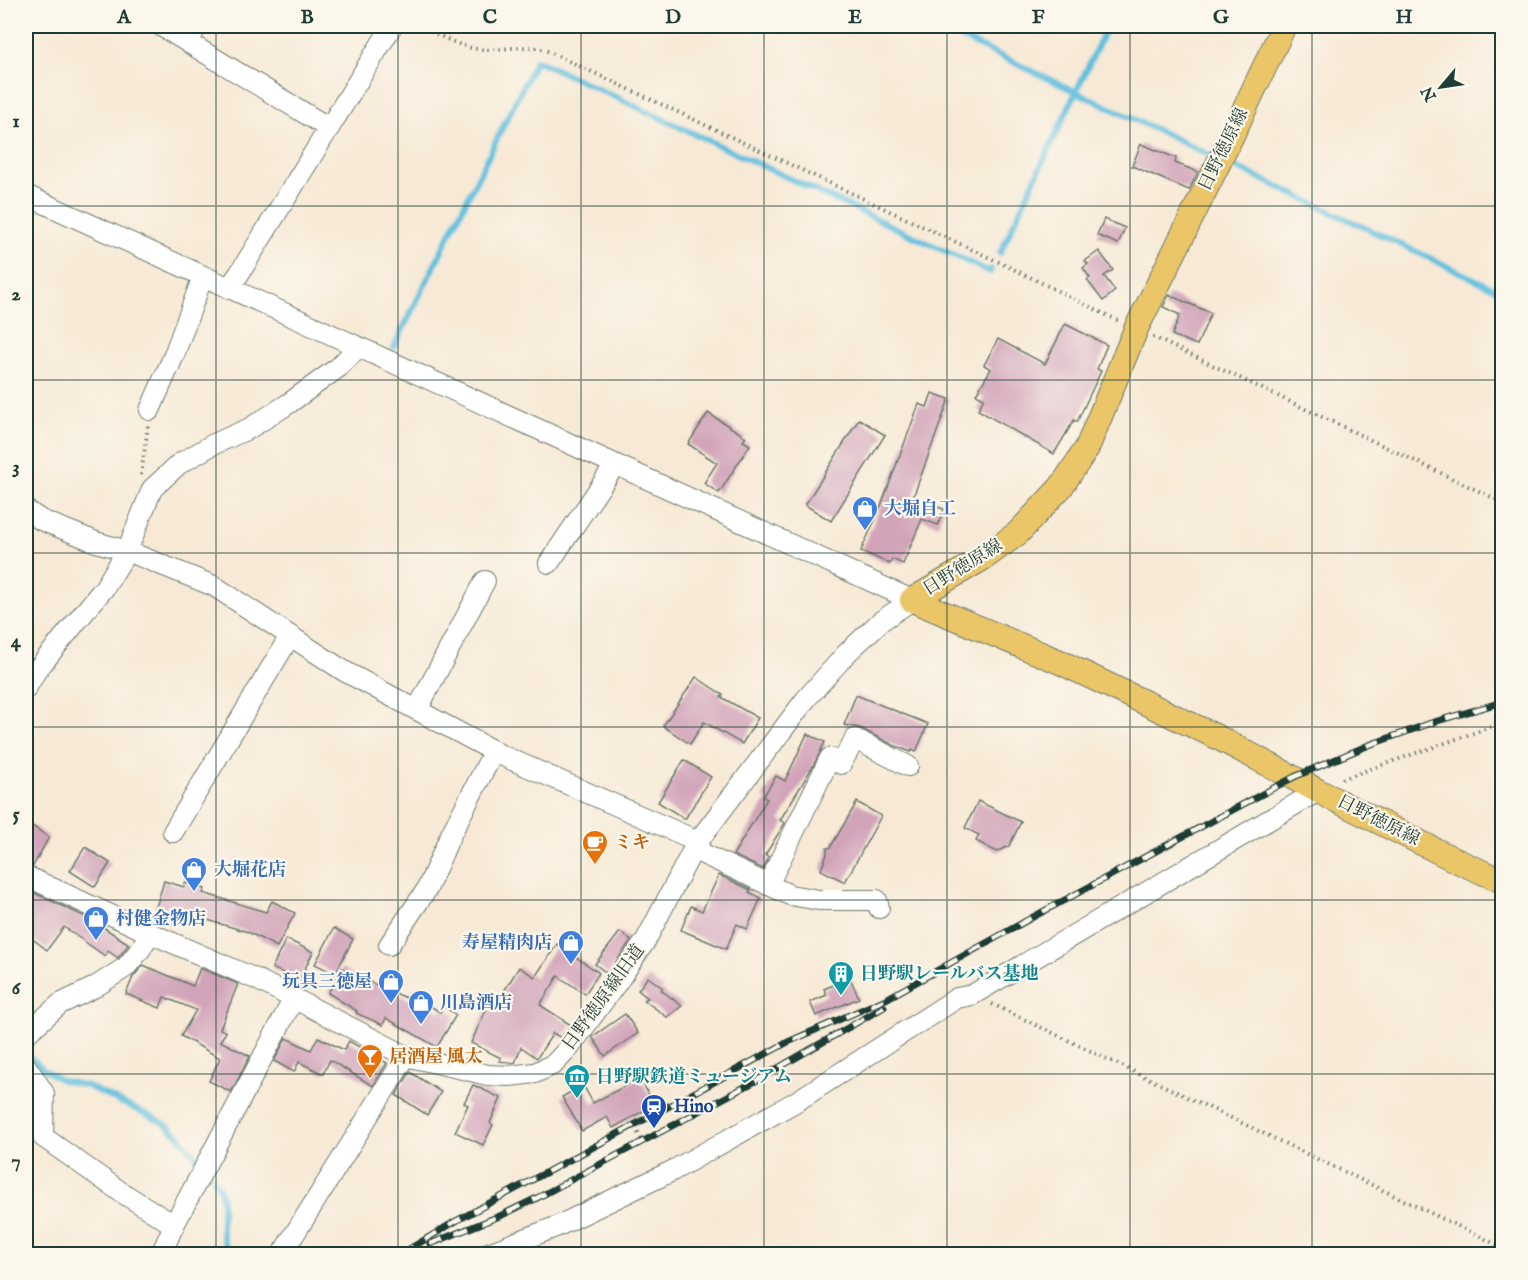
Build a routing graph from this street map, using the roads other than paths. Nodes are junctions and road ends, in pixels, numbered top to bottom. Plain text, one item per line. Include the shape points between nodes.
1 (161, 26) edge
2 (392, 26) edge
3 (1284, 26) edge
4 (192, 34) edge
5 (329, 128) junction
6 (26, 195) edge
7 (203, 276) junction
8 (229, 288) junction
9 (358, 347) junction
10 (150, 410) road end
11 (615, 465) junction
12 (26, 510) edge
13 (127, 551) junction
14 (549, 563) dead end
15 (485, 581) dead end
16 (912, 600) junction
17 (290, 636) junction
18 (31, 667) edge
19 (26, 689) edge
20 (417, 710) junction
21 (494, 751) junction
22 (908, 766) dead end
23 (1318, 791) junction
24 (172, 832) dead end
25 (696, 844) junction
26 (26, 876) edge
27 (1503, 881) edge
28 (768, 885) junction
29 (879, 908) dead end
30 (150, 933) junction
31 (389, 945) dead end
32 (294, 998) junction
33 (26, 1034) edge
34 (406, 1056) junction
35 (26, 1066) edge
36 (174, 1225) junction
37 (161, 1254) edge
38 (282, 1254) edge
39 (486, 1254) edge

1 - 4 street
2 - 5 street
3 - 16 main road, 日野徳原線 via 1136,329 1087,447 1061,487 1018,533
4 - 5 street
5 - 8 street
6 - 7 street
7 - 8 street
7 - 10 street
8 - 9 street
9 - 11 street
9 - 13 street via 339,367 288,404 179,464 152,489
11 - 14 street
11 - 16 street
12 - 13 street via 41,520
13 - 17 street via 214,586
13 - 18 street via 105,587
15 - 20 street
16 - 23 main road, 日野徳原線 via 1060,662 1219,738
16 - 25 street, 日野徳原線旧道 via 881,621 806,699
17 - 20 street
17 - 24 street
18 - 19 street
20 - 21 street
21 - 25 street via 686,836
21 - 31 street via 427,889
22 - 28 street via 855,739 841,764 830,758
23 - 27 main road, 日野徳原線
23 - 39 street via 972,995 957,998 797,1101 672,1171 558,1226
25 - 28 street via 703,854
25 - 34 street, 日野徳原線旧道 via 646,940 554,1064 535,1073 488,1075
26 - 30 street, 日野徳原線旧道
28 - 29 street via 790,895 819,900 877,900
30 - 32 street, 日野徳原線旧道
30 - 33 street via 126,967 60,1004
32 - 34 street, 日野徳原線旧道
32 - 36 street
34 - 38 street
35 - 36 street via 44,1093 43,1137
36 - 37 street

